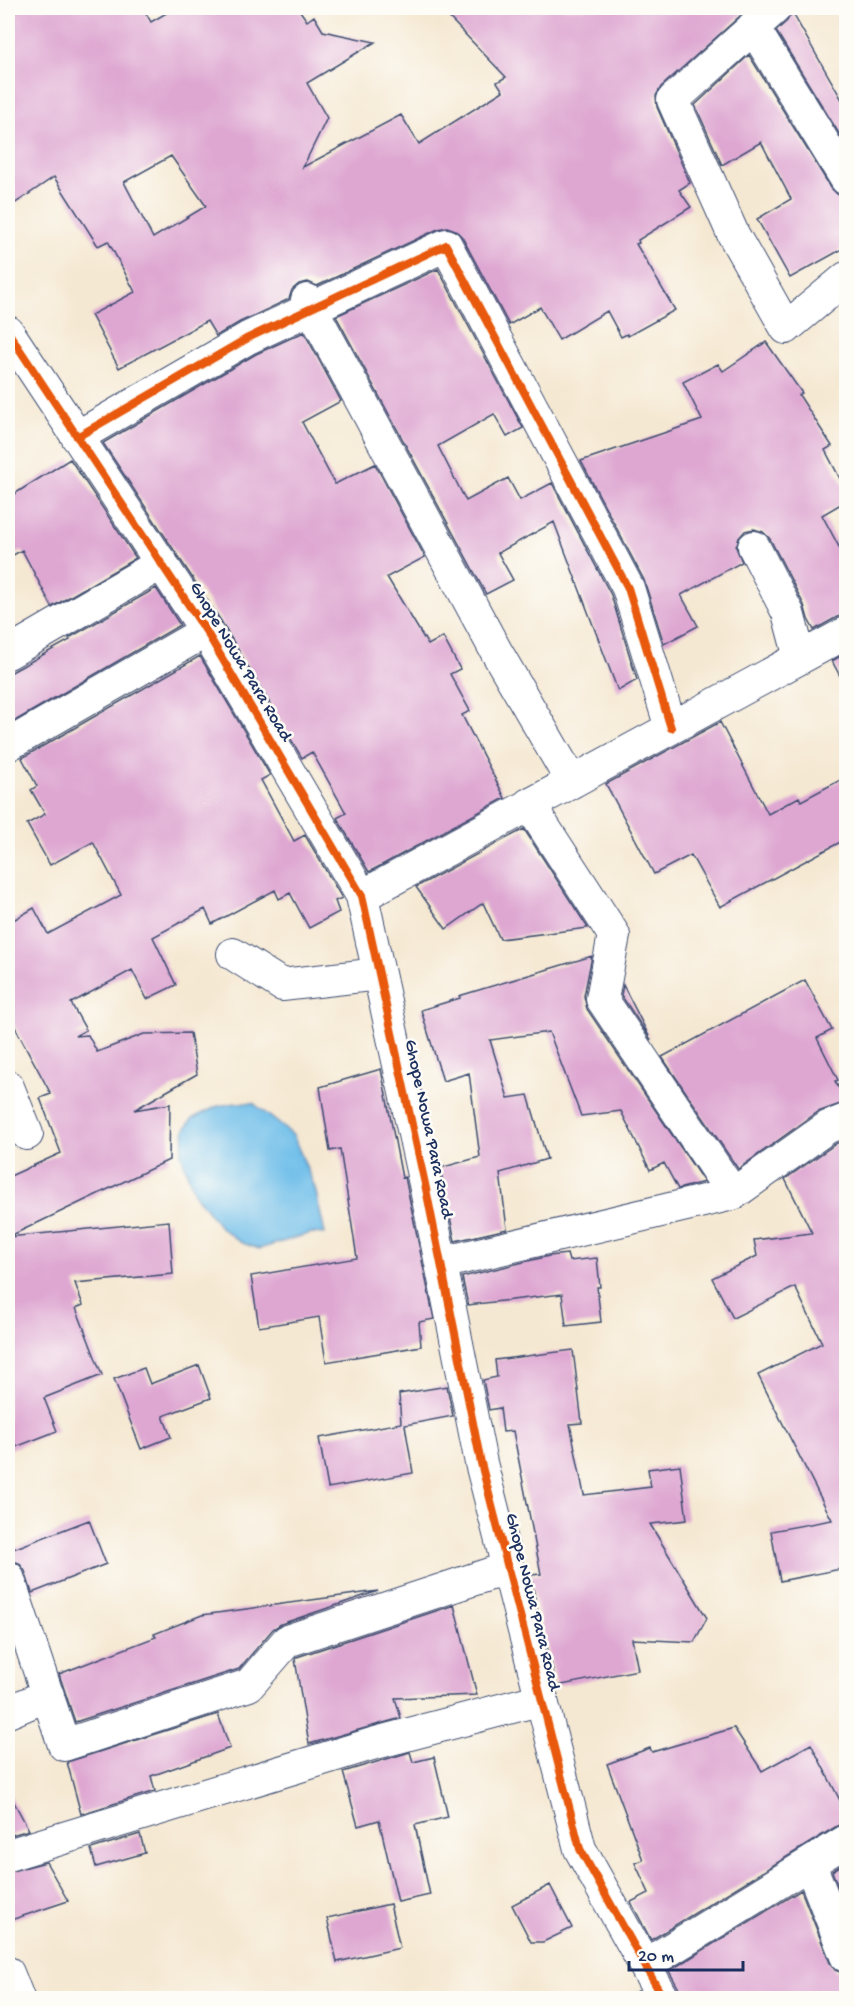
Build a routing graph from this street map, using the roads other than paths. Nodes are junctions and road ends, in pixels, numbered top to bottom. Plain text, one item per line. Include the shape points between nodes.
1 (764, 17) edge
2 (846, 179) edge
3 (846, 278) edge
4 (307, 300) dead end
5 (8, 332) edge
6 (76, 437) junction
7 (754, 547) dead end
8 (162, 563) junction
9 (206, 631) junction
10 (846, 633) edge
11 (8, 653) edge
12 (800, 658) junction
13 (671, 728) junction
14 (8, 745) edge
15 (572, 782) junction
16 (529, 804) junction
17 (362, 896) junction
18 (233, 954) dead end
19 (379, 974) junction
20 (8, 1087) edge
21 (846, 1120) edge
22 (27, 1134) dead end
23 (733, 1194) junction
24 (441, 1263) junction
25 (508, 1568) junction
26 (8, 1577) edge
27 (48, 1695) junction
28 (542, 1699) junction
29 (8, 1712) edge
30 (846, 1841) edge
31 (8, 1855) edge
32 (810, 1864) junction
33 (846, 1956) edge
34 (645, 1965) junction
35 (8, 1973) edge
36 (18, 1998) edge
37 (663, 1998) edge

1 - 2 street
1 - 3 street via 673,100 734,234 786,328
4 - 15 street via 496,651
5 - 6 street, Ghope Nowa Para Road
6 - 8 street, Ghope Nowa Para Road
6 - 13 street via 249,338 446,245 628,588
7 - 12 street via 788,613
8 - 9 street, Ghope Nowa Para Road
8 - 11 street
9 - 14 street
9 - 17 street, Ghope Nowa Para Road
10 - 12 street
12 - 13 street
13 - 15 street
15 - 16 street
16 - 17 street
16 - 23 street via 614,935 602,999
17 - 19 street, Ghope Nowa Para Road
18 - 19 street via 282,986
19 - 24 street, Ghope Nowa Para Road
20 - 22 street
21 - 23 street via 828,1127
23 - 24 street
24 - 25 street, Ghope Nowa Para Road via 481,1462
25 - 27 street via 287,1641 249,1685 64,1745
25 - 28 street, Ghope Nowa Para Road
26 - 27 street
27 - 29 street
28 - 31 street via 372,1744
28 - 34 street, Ghope Nowa Para Road via 580,1849
30 - 32 street
32 - 33 street
32 - 34 street
34 - 37 street, Ghope Nowa Para Road
35 - 36 street

